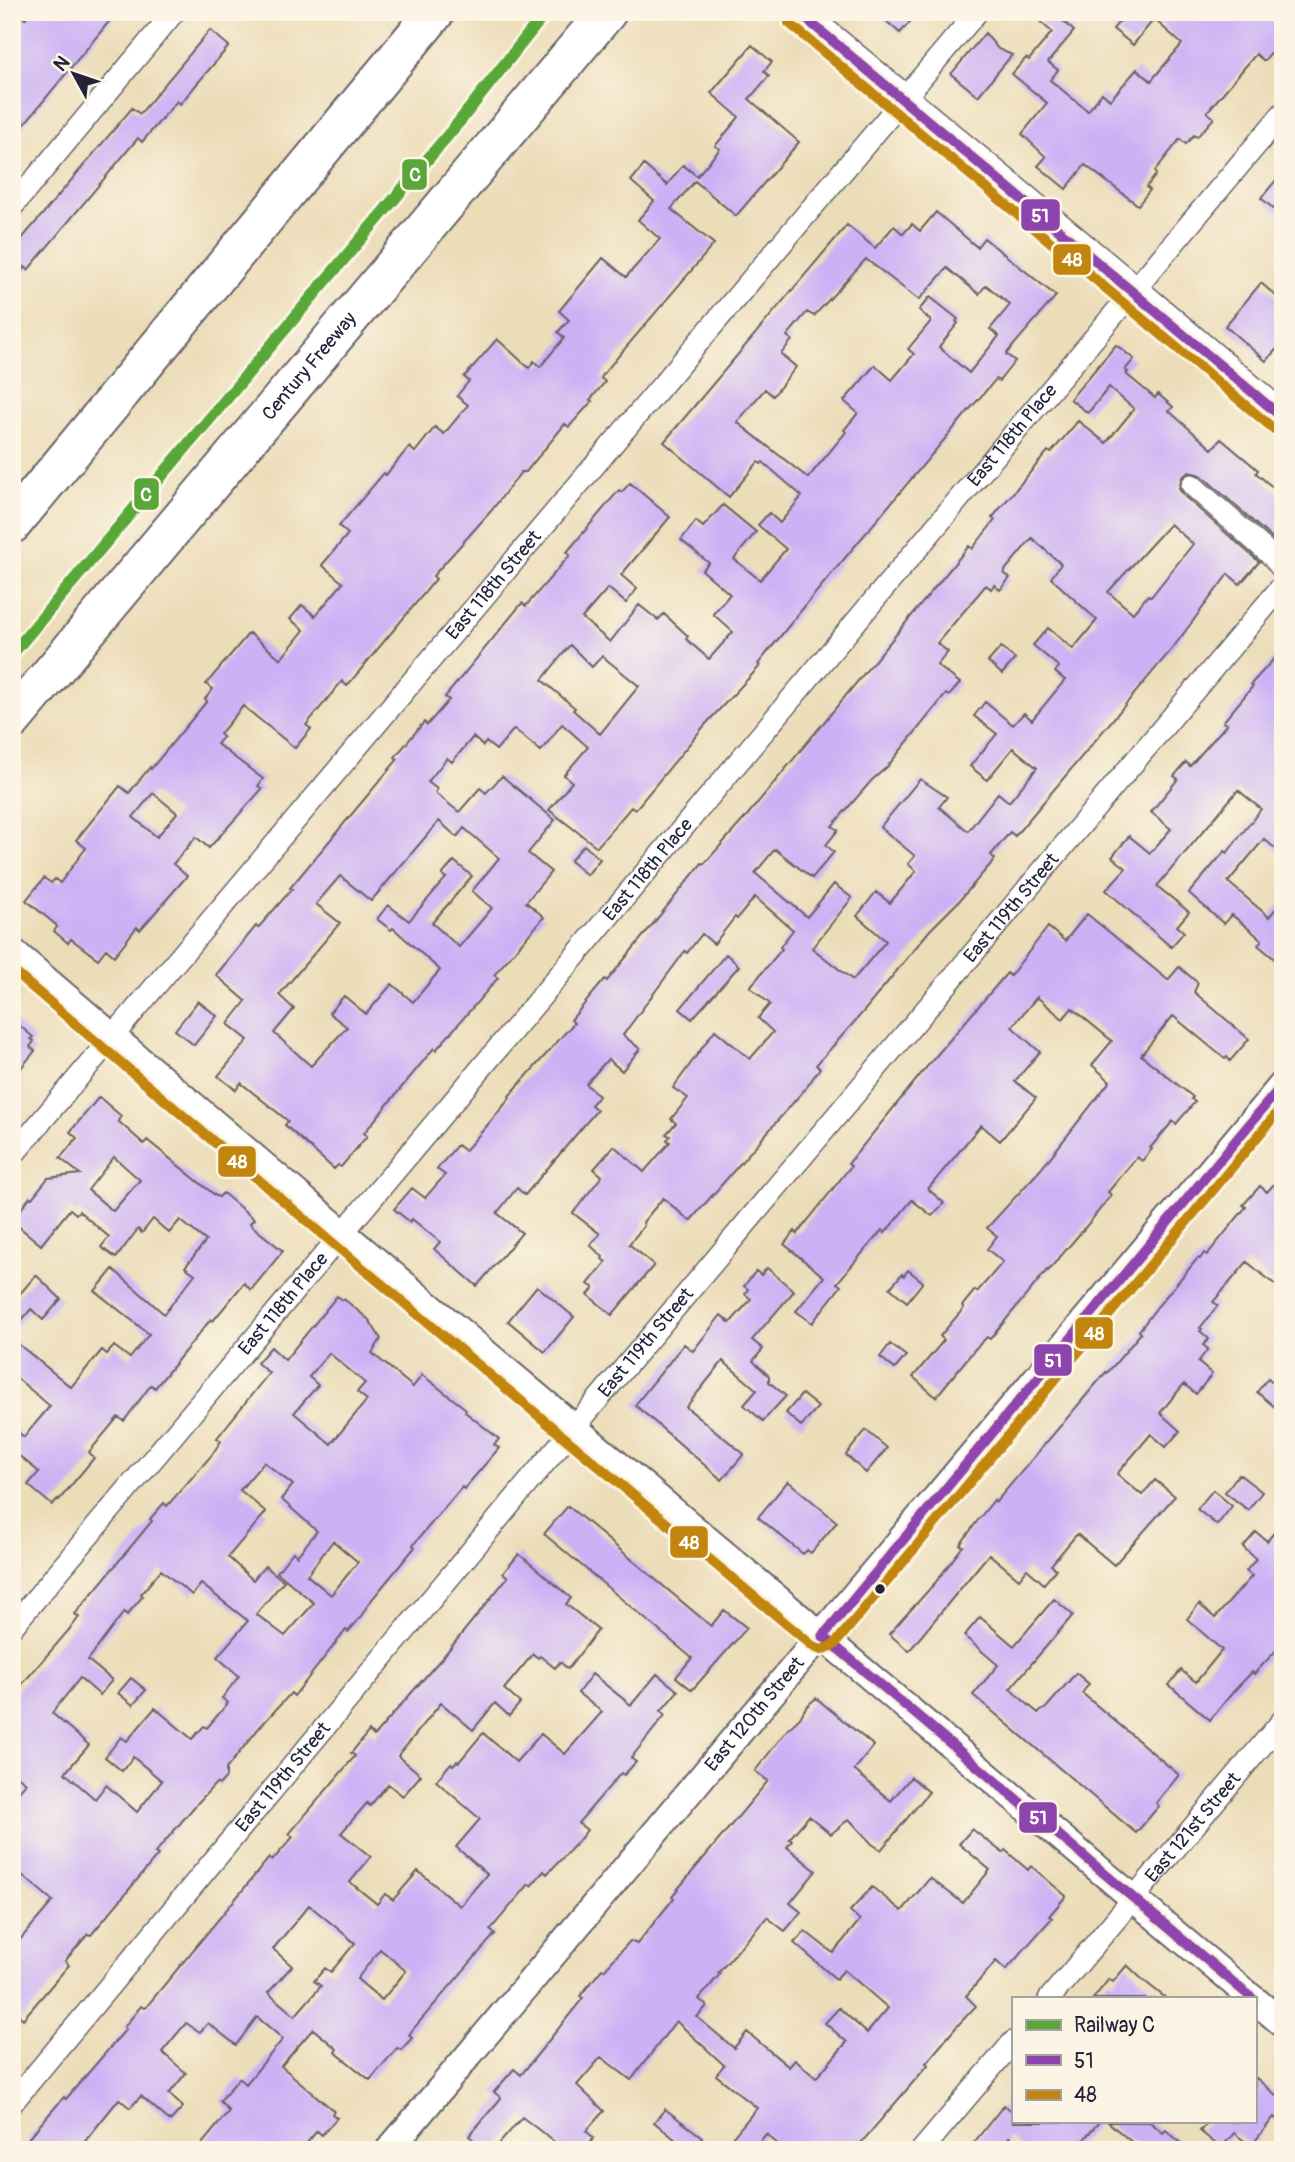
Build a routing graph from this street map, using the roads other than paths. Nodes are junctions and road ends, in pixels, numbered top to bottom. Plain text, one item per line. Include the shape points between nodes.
1 (174, 12) edge
2 (435, 12) edge
3 (607, 12) edge
4 (798, 12) edge
5 (976, 12) edge
6 (902, 101) junction
7 (1283, 113) edge
8 (12, 207) edge
9 (1134, 291) junction
10 (1283, 418) edge
11 (1192, 485) dead end
12 (12, 524) edge
13 (1283, 570) edge
14 (1283, 585) edge
15 (12, 720) edge
16 (12, 951) edge
17 (113, 1036) junction
18 (1283, 1084) edge
19 (12, 1156) edge
20 (343, 1233) junction
21 (575, 1427) junction
22 (12, 1627) edge
23 (823, 1636) junction
24 (1283, 1720) edge
25 (1135, 1899) junction
26 (1051, 1997) edge
27 (1250, 1997) edge
28 (1256, 2002) edge
29 (1283, 2024) edge
30 (1012, 2043) edge
31 (12, 2103) edge
32 (389, 2150) edge
33 (922, 2150) edge

1 - 8 street
2 - 12 highway
3 - 15 highway, Century Freeway
4 - 6 main road
5 - 6 street, East 118th Street
6 - 9 main road
6 - 17 street, East 118th Street
7 - 9 street, East 118th Place
9 - 10 main road
9 - 20 street, East 118th Place
11 - 13 street
14 - 21 street, East 119th Street
16 - 17 street
17 - 19 street, East 118th Street
17 - 20 street
18 - 23 street, East 120th Street
20 - 21 street
20 - 22 street, East 118th Place
21 - 23 street
21 - 31 street, East 119th Street
23 - 25 street
23 - 32 street, East 120th Street
24 - 25 street, East 121st Street
25 - 26 street, East 121st Street
25 - 27 street
28 - 29 street
30 - 33 street

